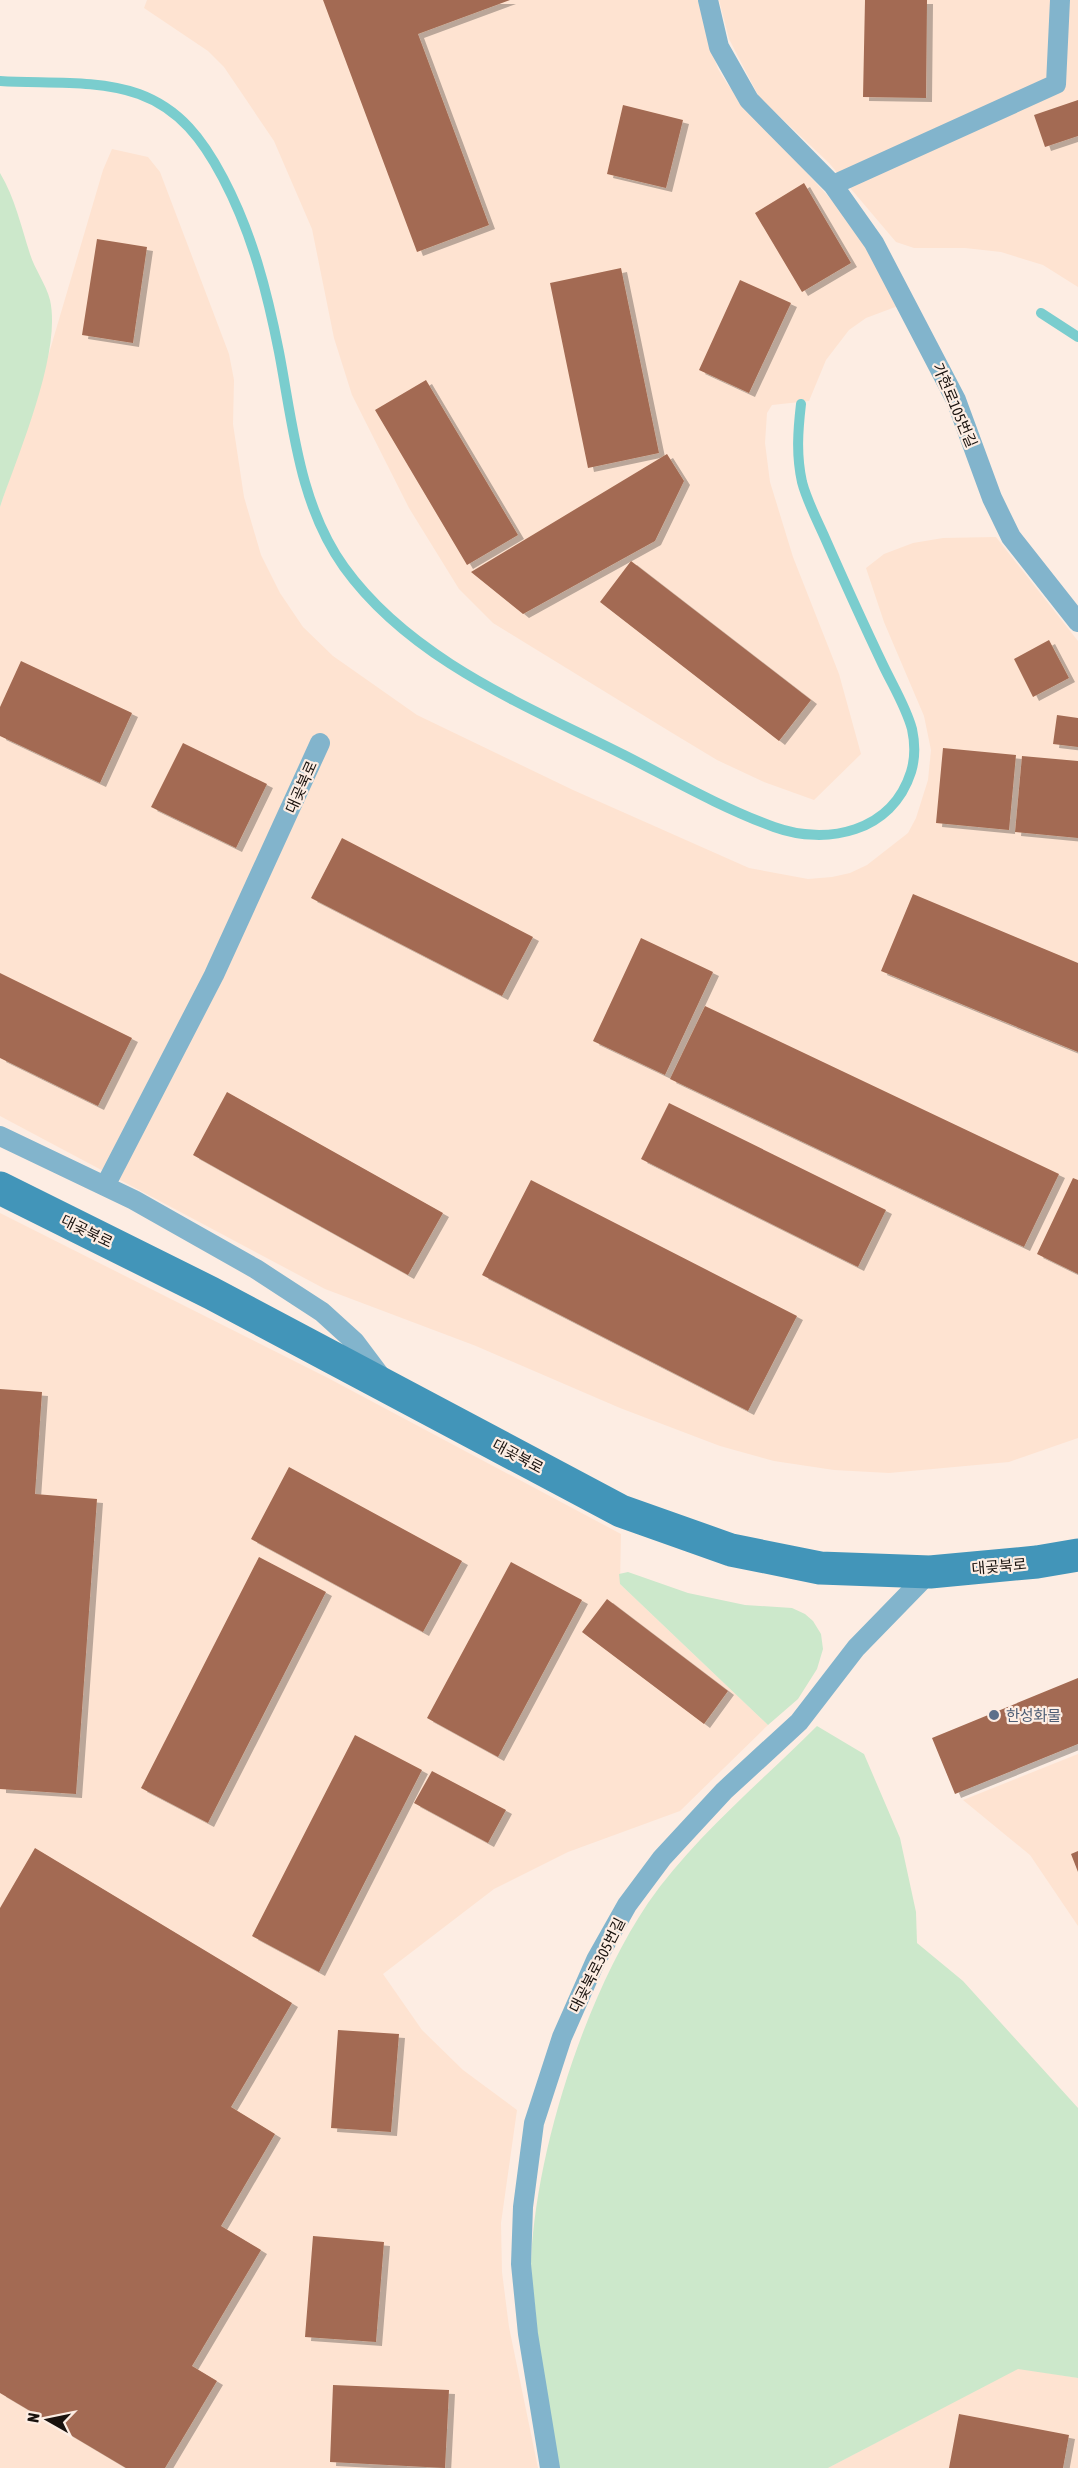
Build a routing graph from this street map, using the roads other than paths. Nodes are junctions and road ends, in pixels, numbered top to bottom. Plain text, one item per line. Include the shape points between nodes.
1 (708, 0) edge
2 (1060, 0) edge
3 (833, 185) junction
4 (1078, 622) edge
5 (320, 743) dead end
6 (0, 1136) edge
7 (105, 1186) junction
8 (0, 1188) edge
9 (389, 1388) junction
10 (1078, 1555) edge
11 (930, 1572) junction
12 (550, 2468) edge

1 - 3 lane, 가현로105번길 via 719,47 749,100
2 - 3 lane via 1056,84
3 - 4 lane, 가현로105번길 via 874,243 920,328 956,400 992,498 1011,537
5 - 7 lane, 대곶북로 via 214,975
6 - 7 lane
7 - 9 lane via 255,1269 322,1312 355,1342
8 - 9 street, 대곶북로 via 212,1293
9 - 11 street, 대곶북로 via 621,1511 731,1550 820,1568
10 - 11 street, 대곶북로
11 - 12 lane, 대곶북로305번길 via 856,1648 799,1722 724,1791 662,1858 627,1905 596,1960 562,2037 534,2123 523,2207 521,2264

